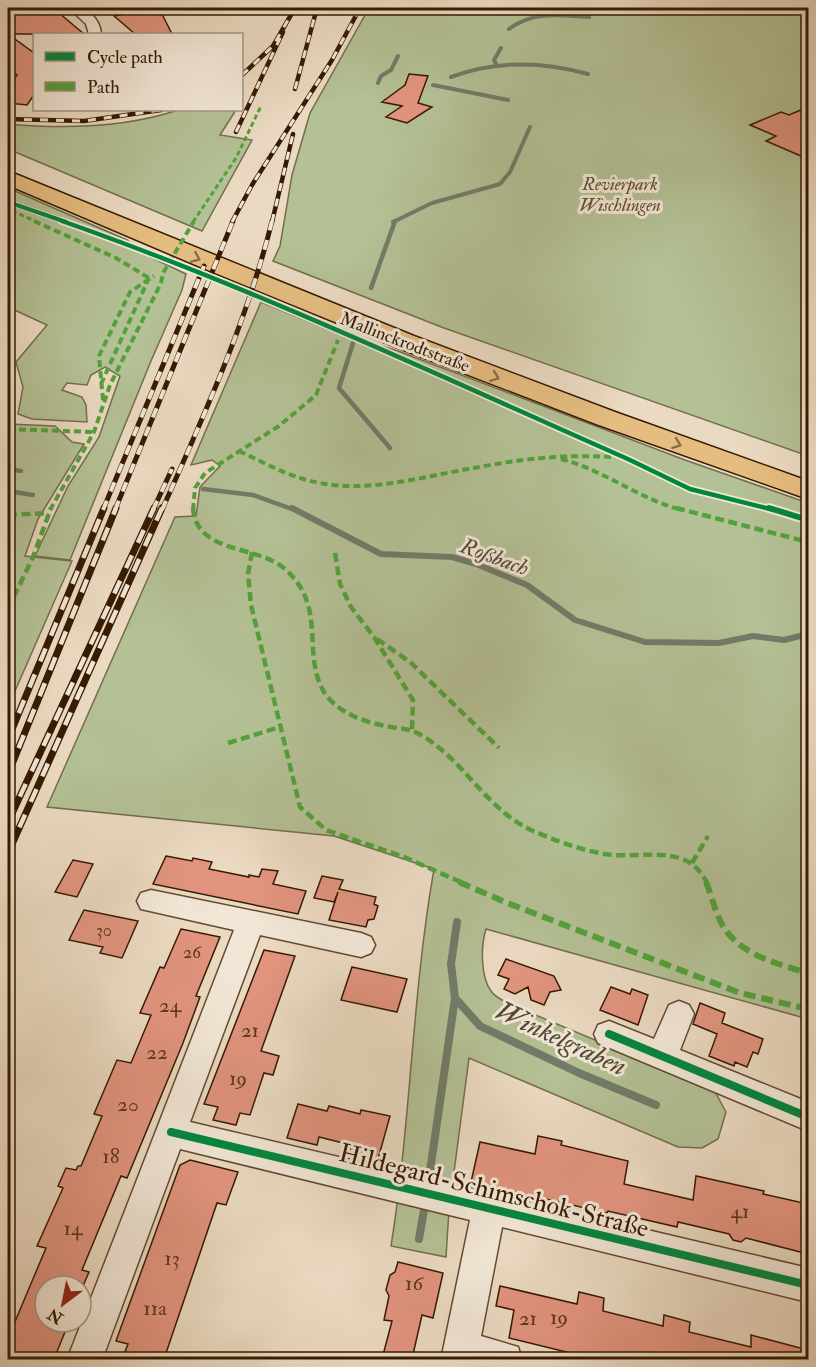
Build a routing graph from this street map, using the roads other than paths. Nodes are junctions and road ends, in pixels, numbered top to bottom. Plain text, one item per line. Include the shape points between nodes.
1 (75, 8) edge
2 (95, 33) edge
3 (8, 159) edge
4 (8, 177) edge
5 (808, 469) edge
6 (808, 490) edge
7 (151, 901) dead end
8 (251, 922) junction
9 (361, 945) dead end
10 (679, 1014) dead end
11 (609, 1034) dead end
12 (663, 1056) junction
13 (808, 1117) edge
14 (171, 1132) junction
15 (489, 1209) junction
16 (808, 1285) edge
17 (460, 1354) edge
18 (84, 1359) edge
19 (505, 1359) edge

1 - 2 street via 89,20
3 - 5 highway, Mallinckrodtstraße via 437,335
4 -> 6 highway, Mallinckrodtstraße via 422,349
7 - 8 street
8 - 9 street
8 - 14 street
10 - 12 street
11 - 12 street
12 - 13 street
14 - 15 street, Hildegard-Schimschok-Straße
14 - 18 street
15 - 16 street, Hildegard-Schimschok-Straße
15 - 17 street
17 - 19 street

